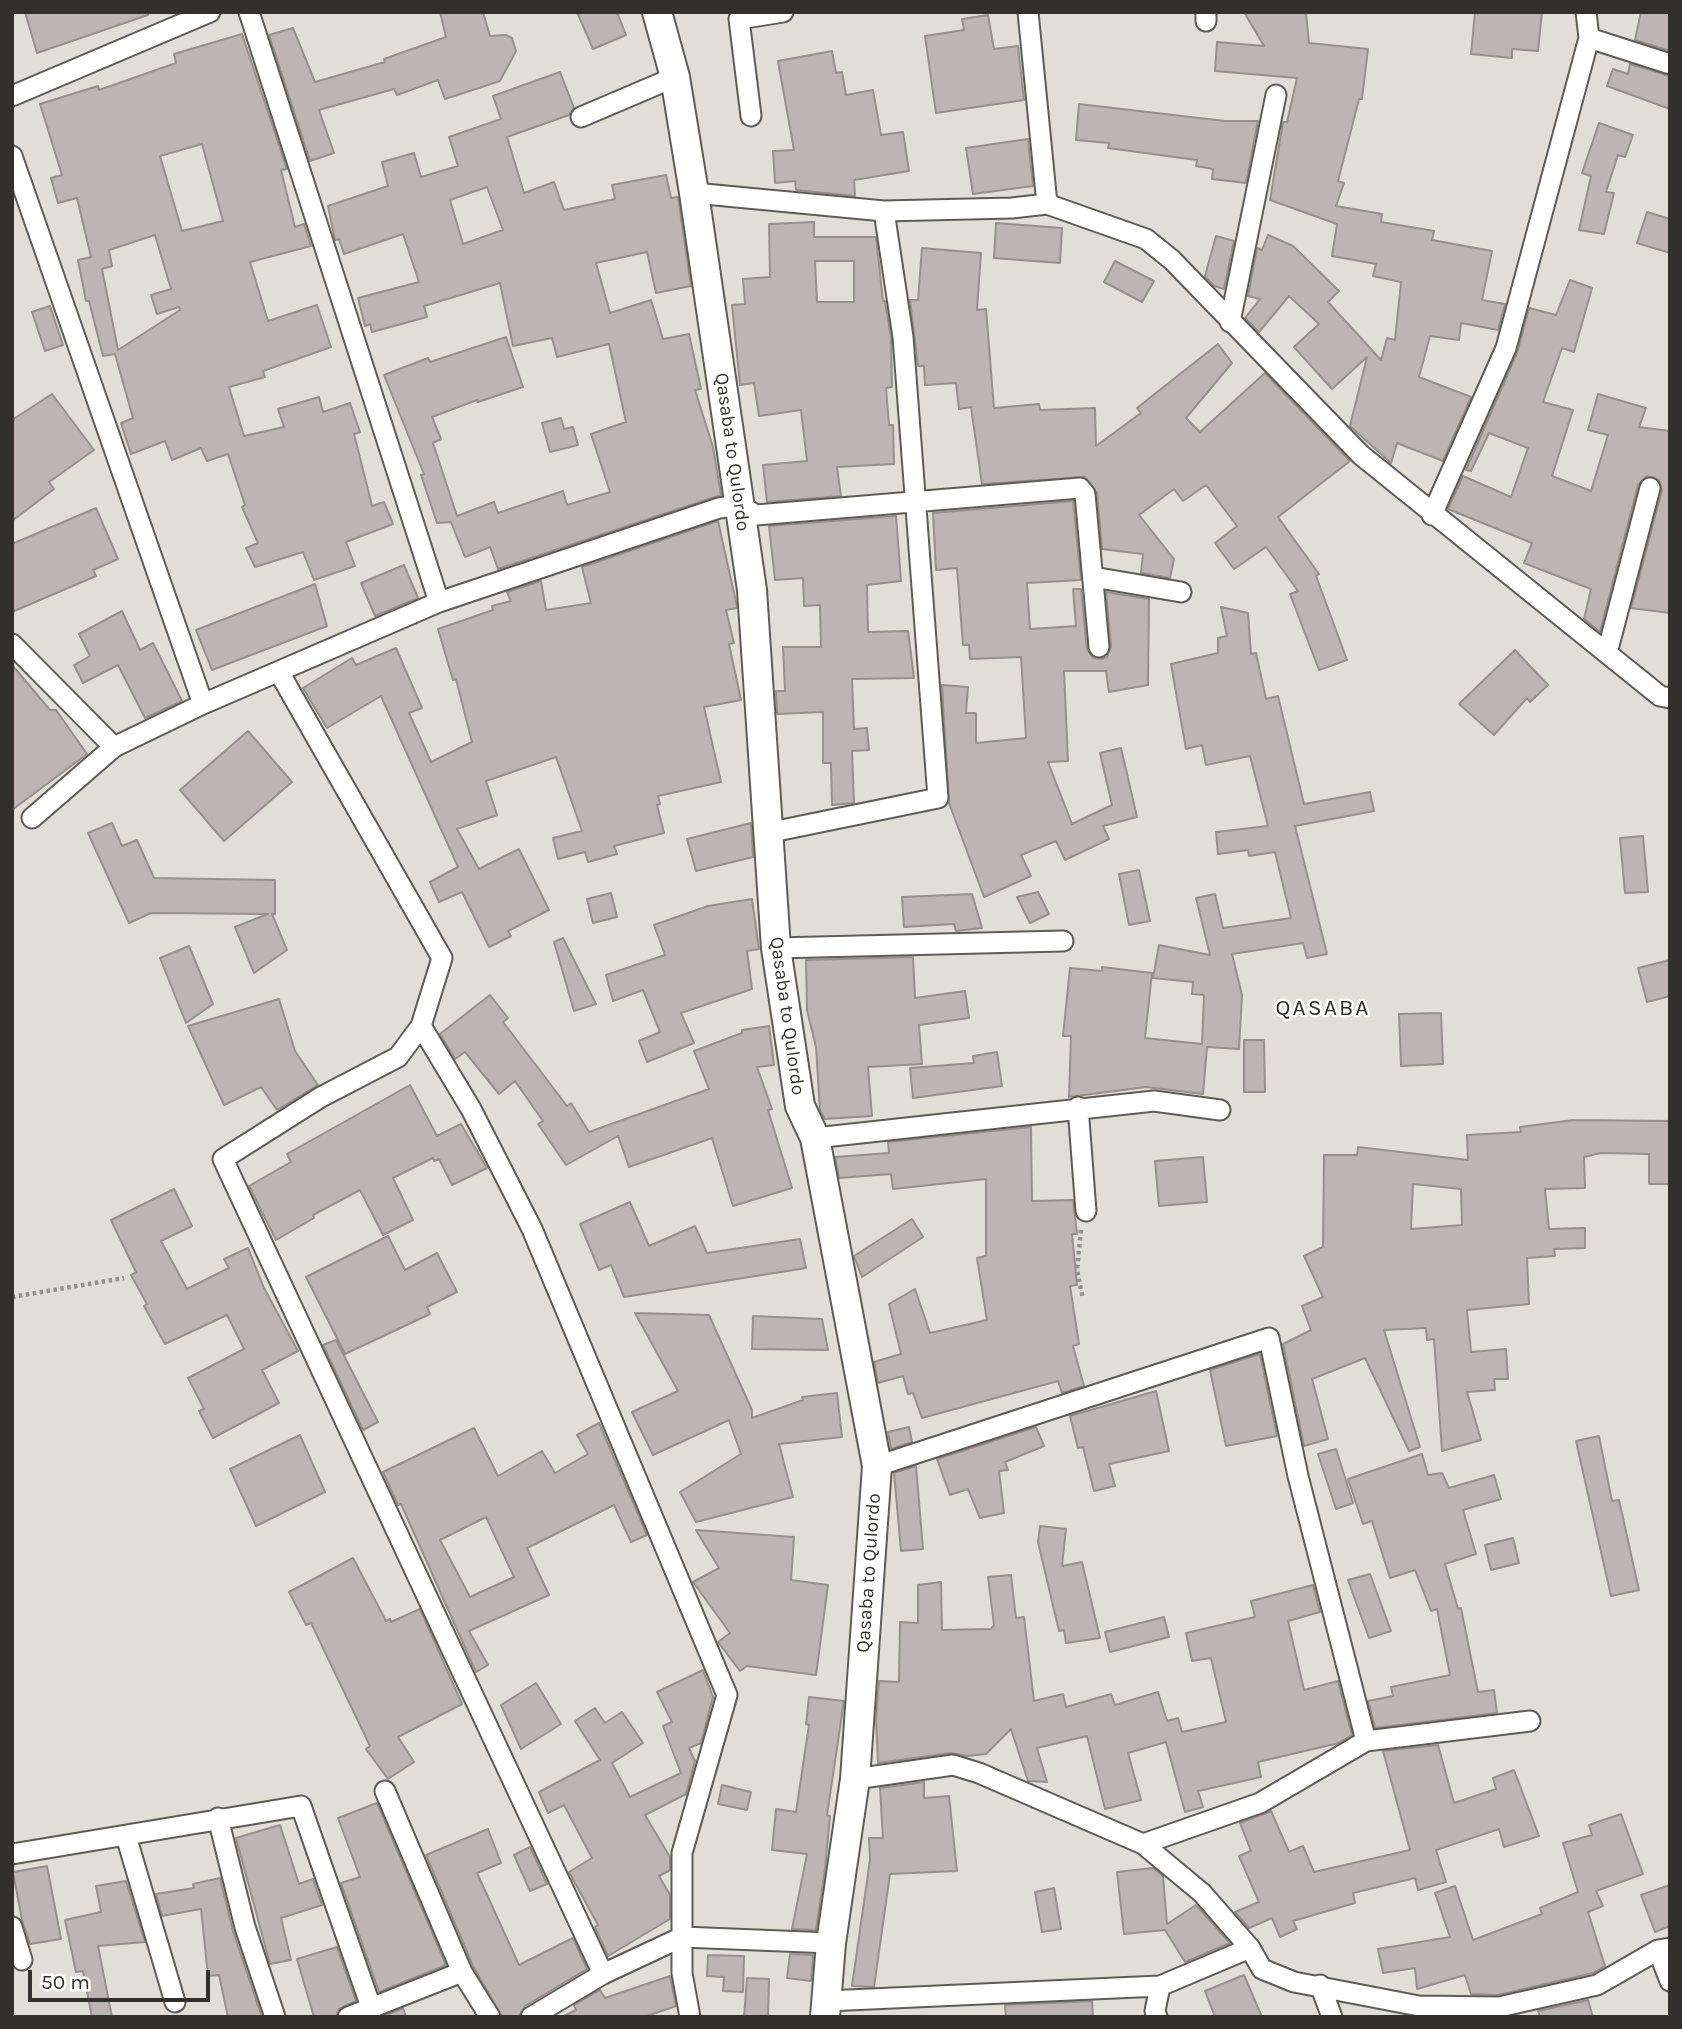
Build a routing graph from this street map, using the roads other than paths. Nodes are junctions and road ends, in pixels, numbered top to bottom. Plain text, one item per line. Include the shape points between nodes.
1 (209, 12) edge
2 (249, 12) edge
3 (657, 12) edge
4 (783, 12) edge
5 (1028, 12) edge
6 (1587, 12) edge
7 (1588, 38) junction
8 (1670, 64) edge
9 (675, 77) junction
10 (1276, 95) dead end
11 (12, 96) edge
12 (751, 116) dead end
13 (581, 117) dead end
14 (12, 156) edge
15 (694, 193) junction
16 (1047, 204) junction
17 (884, 211) junction
18 (1230, 322) junction
19 (1650, 488) dead end
20 (918, 499) junction
21 (740, 505) junction
22 (1432, 515) junction
23 (1093, 577) junction
24 (1181, 593) dead end
25 (439, 603) junction
26 (12, 644) edge
27 (1099, 647) dead end
28 (1607, 653) junction
29 (279, 672) junction
30 (1670, 698) edge
31 (203, 704) junction
32 (114, 747) junction
33 (32, 818) dead end
34 (767, 833) junction
35 (1063, 941) dead end
36 (776, 948) junction
37 (421, 1026) junction
38 (1078, 1107) junction
39 (1220, 1111) dead end
40 (815, 1138) junction
41 (1086, 1211) road end
42 (877, 1466) junction
43 (1530, 1721) dead end
44 (1366, 1741) junction
45 (855, 1779) junction
46 (385, 1791) dead end
47 (218, 1818) junction
48 (125, 1836) junction
49 (1143, 1844) junction
50 (12, 1854) edge
51 (12, 1927) edge
52 (682, 1937) junction
53 (831, 1943) junction
54 (1250, 1948) junction
55 (1664, 1949) edge
56 (22, 1960) dead end
57 (462, 1972) junction
58 (603, 1974) junction
59 (1670, 1982) edge
60 (1320, 1985) junction
61 (1160, 1986) junction
62 (175, 2002) dead end
63 (826, 2009) edge
64 (372, 2010) junction
65 (1501, 2012) edge
66 (275, 2017) edge
67 (348, 2017) edge
68 (490, 2017) edge
69 (531, 2017) edge
70 (690, 2017) edge
71 (1157, 2017) edge
72 (1332, 2017) edge

1 - 11 street
2 - 25 street
3 - 9 street, Qasaba to Qulordo
4 - 12 street via 739,19
5 - 16 street
6 - 7 street
7 - 8 street
7 - 22 street via 1506,348
9 - 13 street
9 - 15 street, Qasaba to Qulordo
10 - 18 street
14 - 31 street
15 - 17 street
15 - 21 street, Qasaba to Qulordo
16 - 17 street
16 - 18 street via 1146,239
17 - 20 street via 904,337
18 - 22 street via 1361,455
19 - 28 street
20 - 21 street via 756,515
20 - 23 street via 1080,488 1085,494
20 - 34 street via 938,799
21 - 25 street via 719,508
21 - 34 street, Qasaba to Qulordo via 751,590
22 - 28 street
23 - 24 street
23 - 27 street
25 - 29 street
26 - 32 street
28 - 30 street via 1660,696
29 - 31 street
29 - 37 street via 442,958
31 - 32 street
32 - 33 street
34 - 36 street, Qasaba to Qulordo
35 - 36 street
36 - 40 street, Qasaba to Qulordo via 800,1106
37 - 52 street via 471,1109 531,1229 727,1695 682,1853
37 - 58 street via 398,1057 321,1097 223,1159
38 - 39 street via 1154,1101
38 - 40 street
38 - 41 street
40 - 42 street, Qasaba to Qulordo
42 - 44 street via 1269,1338 1298,1476
42 - 45 street, Qasaba to Qulordo
43 - 44 street
44 - 49 street via 1260,1803
45 - 49 street via 953,1765
45 - 53 street, Qasaba to Qulordo
46 - 57 street
47 - 48 street
47 - 64 street via 301,1805
47 - 66 street via 245,1927
48 - 50 street
48 - 62 street
49 - 54 street via 1202,1893
51 - 56 street
52 - 53 street
52 - 58 street
52 - 70 street via 682,1973
53 - 63 street, Qasaba to Qulordo
54 - 60 street via 1262,1969 1294,1982
54 - 61 street
55 - 59 street
55 - 65 street via 1597,1985
57 - 64 street
57 - 68 street
58 - 69 street
60 - 65 street via 1419,2006
60 - 72 street
61 - 63 street
61 - 71 street
64 - 67 street

